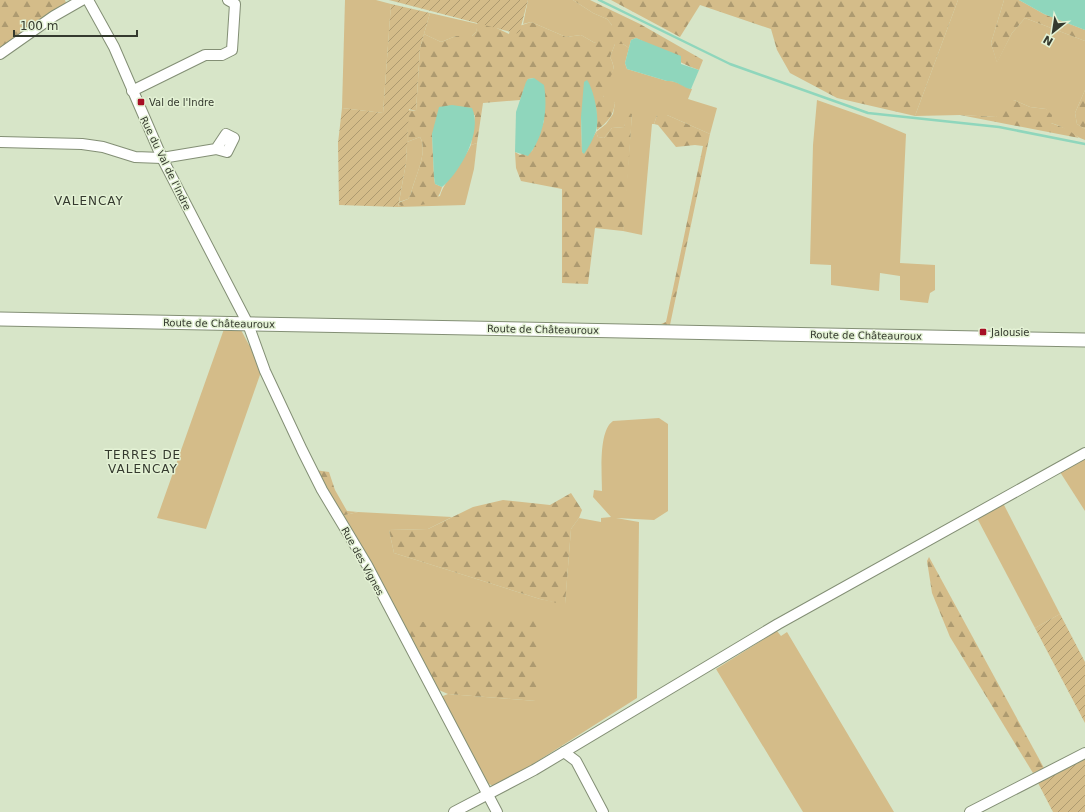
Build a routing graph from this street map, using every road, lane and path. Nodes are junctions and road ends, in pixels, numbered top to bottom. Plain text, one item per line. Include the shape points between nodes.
1 (82, 0) edge
2 (88, 0) edge
3 (228, 0) edge
4 (0, 54) edge
5 (132, 91) junction
6 (0, 142) edge
7 (216, 148) dead end
8 (162, 158) junction
9 (0, 319) edge
10 (248, 324) junction
11 (1085, 340) edge
12 (1085, 453) edge
13 (564, 752) junction
14 (1085, 752) edge
15 (488, 793) junction
16 (454, 812) edge
17 (498, 812) edge
18 (603, 812) edge
19 (970, 812) edge

1 - 4 street via 54,16
2 - 5 street, Rue du Val de l'Indre via 114,47
3 - 5 street via 235,4 232,50 222,55 205,56
5 - 8 street, Rue du Val de l'Indre
6 - 8 street via 103,146 135,157
7 - 8 street
8 - 10 street, Rue du Val de l'Indre
9 - 10 street, Route de Châteauroux
10 - 11 street, Route de Châteauroux
10 - 15 street, Rue des Vignes via 265,371 322,490 367,565
12 - 13 street via 778,624
13 - 15 street
13 - 18 street via 576,761
14 - 19 street
15 - 16 street
15 - 17 street, Rue des Vignes

